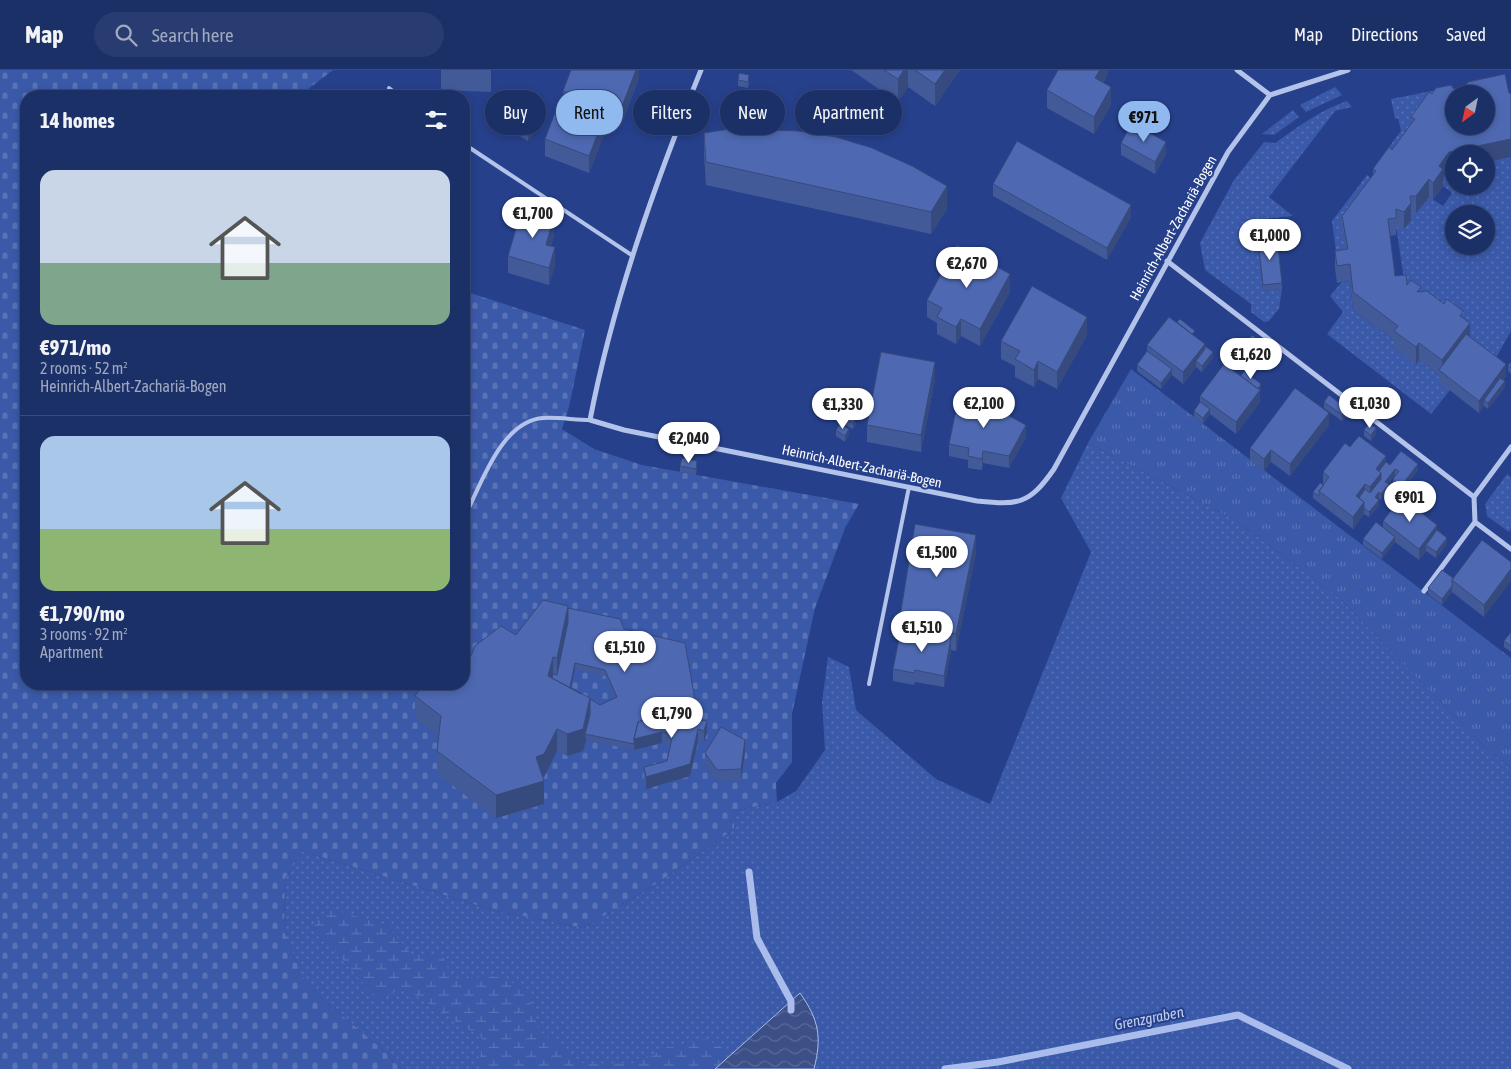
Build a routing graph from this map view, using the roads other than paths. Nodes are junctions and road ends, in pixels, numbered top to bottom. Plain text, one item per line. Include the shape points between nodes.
1 (1237, 70) edge
2 (1348, 70) edge
3 (700, 71) edge
4 (388, 88) dead end
5 (391, 90) edge
6 (1270, 95) junction
7 (470, 148) edge
8 (633, 256) junction
9 (1167, 261) junction
10 (590, 420) junction
11 (1511, 447) edge
12 (909, 487) junction
13 (1474, 497) junction
14 (470, 506) edge
15 (1474, 522) junction
16 (1511, 549) edge
17 (1424, 591) dead end
18 (869, 684) dead end

1 - 6 street
2 - 6 street
3 - 8 street
4 - 5 lane
6 - 9 street, Heinrich-Albert-Zachariä-Bogen via 1228,152
7 - 8 lane
8 - 10 street
9 - 12 street, Heinrich-Albert-Zachariä-Bogen via 1054,469 1035,491 1023,500 1009,504
9 - 13 street
10 - 12 street, Heinrich-Albert-Zachariä-Bogen via 624,430
10 - 14 lane via 542,418 520,425 504,439
11 - 13 street
12 - 18 lane
13 - 15 street
15 - 16 street
15 - 17 street

